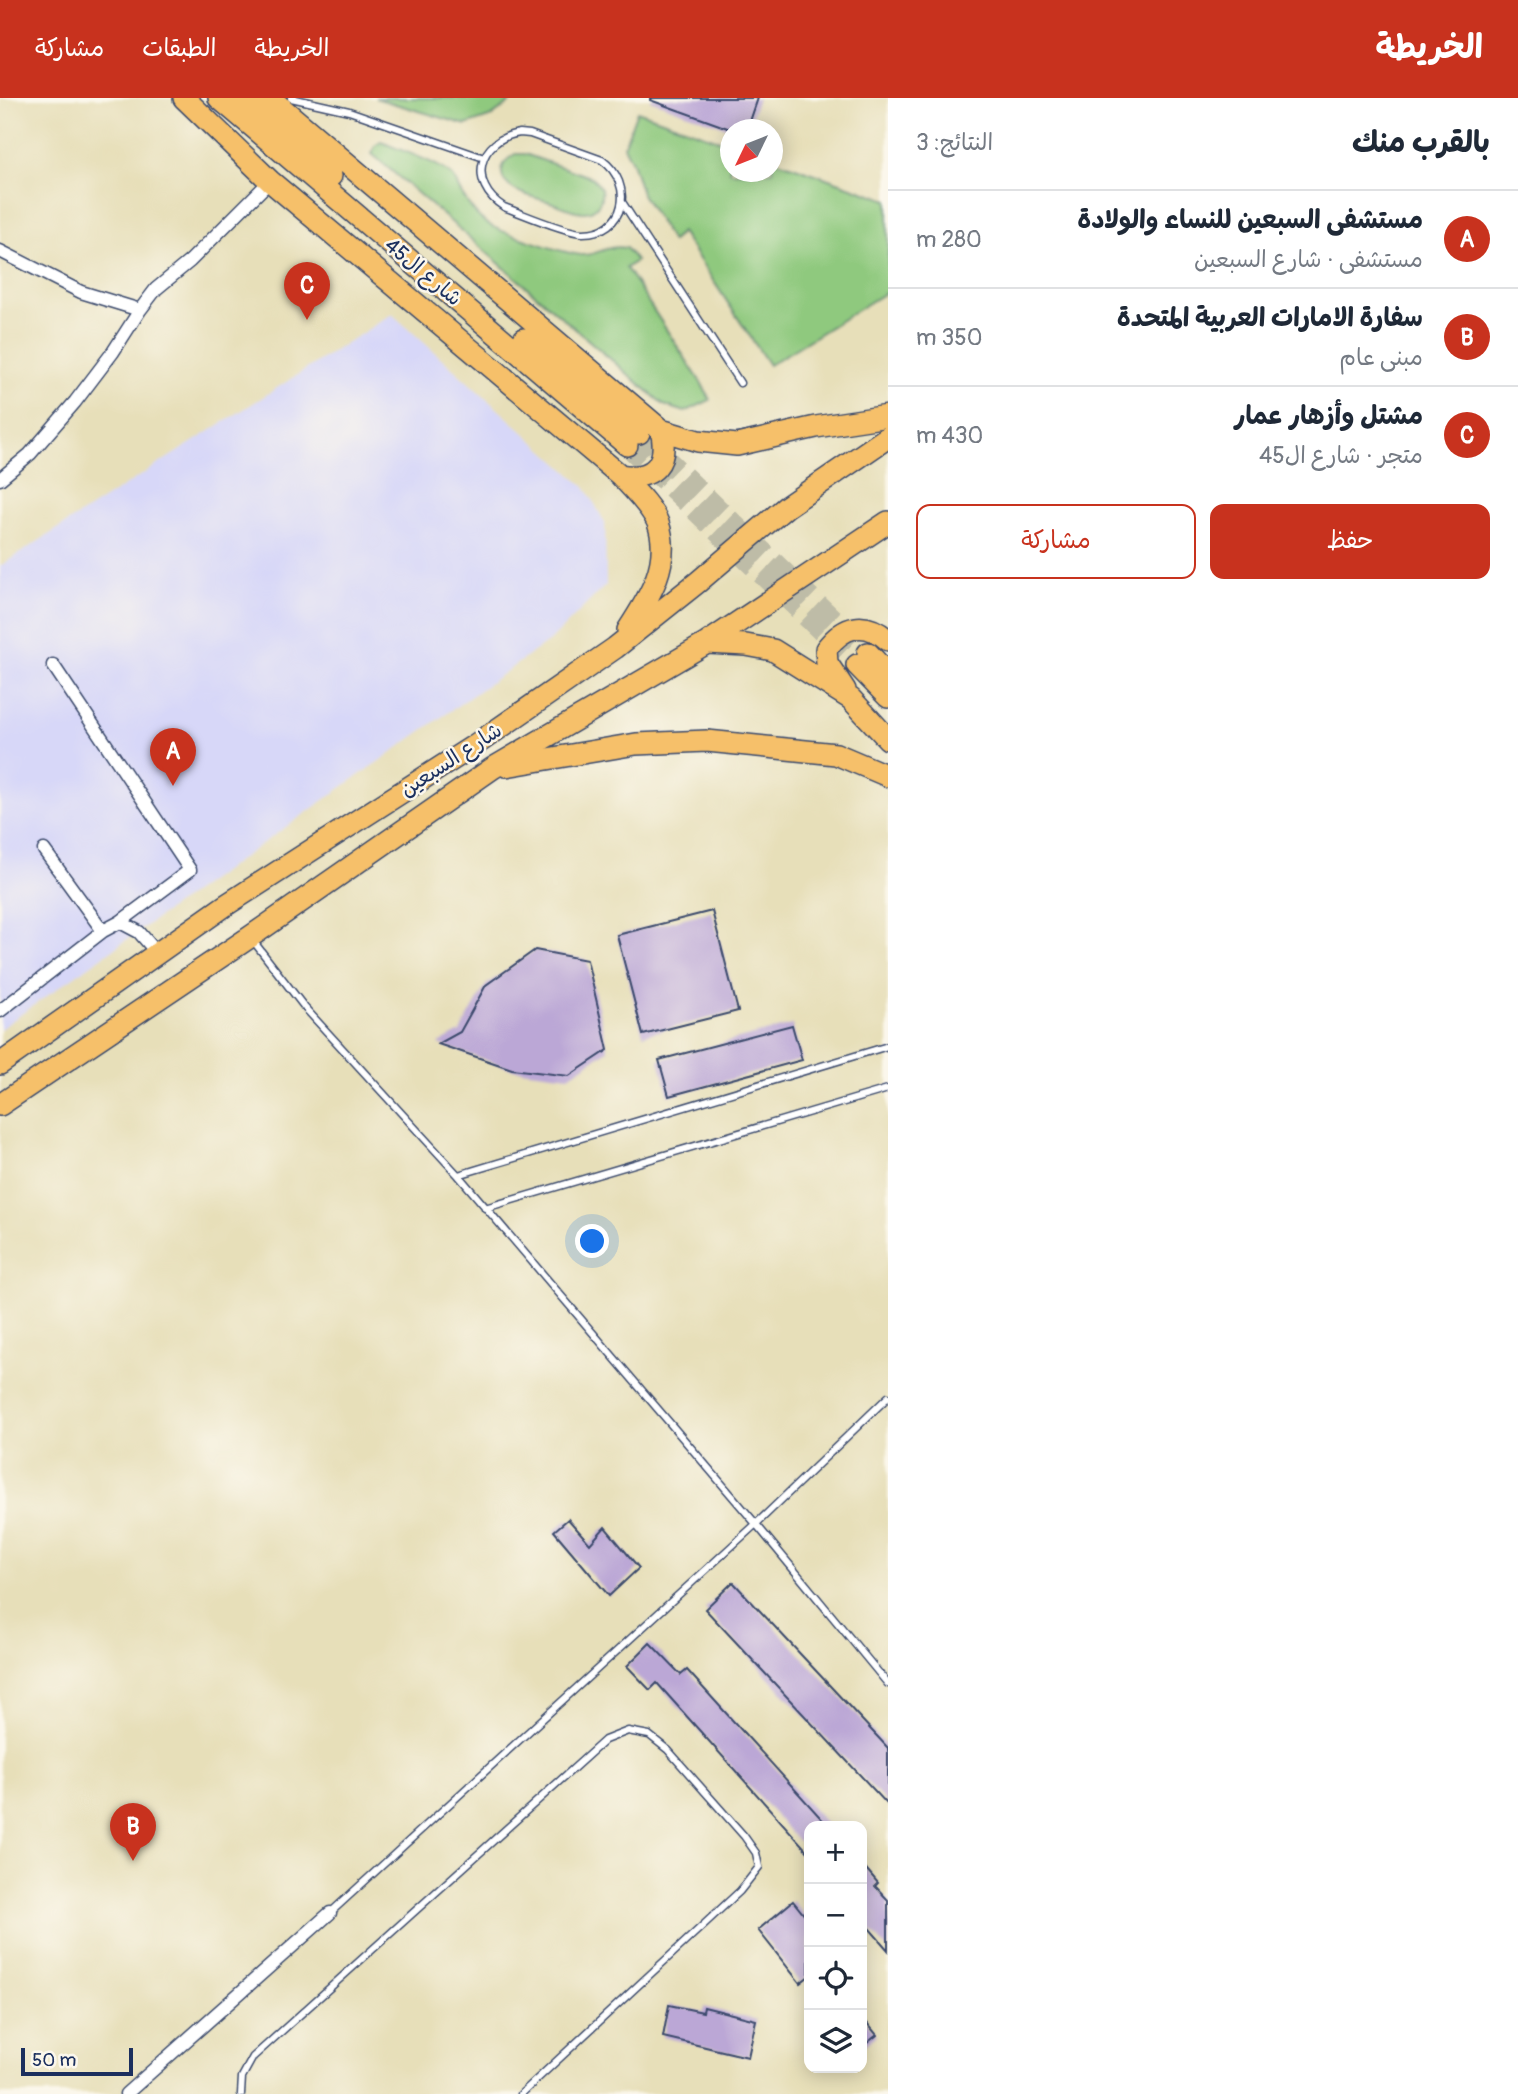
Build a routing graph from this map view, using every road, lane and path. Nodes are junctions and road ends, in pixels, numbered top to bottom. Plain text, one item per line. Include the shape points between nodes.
1 (184, 98) edge
2 (219, 98) edge
3 (244, 98) edge
4 (270, 98) edge
5 (291, 98) edge
6 (484, 158) junction
7 (270, 181) junction
8 (622, 202) junction
9 (0, 251) edge
10 (140, 310) junction
11 (740, 383) dead end
12 (888, 416) edge
13 (661, 430) junction
14 (888, 437) edge
15 (620, 475) junction
16 (0, 479) edge
17 (888, 522) edge
18 (888, 640) edge
19 (707, 643) junction
20 (615, 648) junction
21 (53, 665) dead end
22 (888, 674) edge
23 (888, 698) edge
24 (851, 699) junction
25 (888, 739) edge
26 (493, 768) junction
27 (888, 776) edge
28 (44, 850) dead end
29 (120, 922) junction
30 (103, 931) junction
31 (250, 937) junction
32 (158, 954) junction
33 (0, 1011) edge
34 (888, 1045) edge
35 (0, 1064) edge
36 (888, 1089) edge
37 (0, 1105) edge
38 (458, 1175) junction
39 (485, 1208) junction
40 (888, 1396) edge
41 (756, 1524) junction
42 (888, 1684) edge
43 (330, 1913) joint
44 (126, 2094) edge
45 (241, 2094) edge
46 (521, 2094) edge

1 - 7 main road
2 - 3 main road, شارع ال45 via 633,439
4 - 13 main road
5 - 6 lane via 349,111
6 - 8 lane via 502,138 530,134 602,160 621,183
6 - 8 lane via 482,181 495,202 576,232 605,227
7 - 10 street via 156,289
7 - 15 main road
8 - 11 lane
9 - 10 street via 81,292
10 - 16 street via 75,402 30,454
12 - 13 main road via 737,445 698,441
13 - 15 main road via 665,445 661,461 635,478
14 - 20 main road, شارع السبعين via 786,507
15 - 20 main road via 657,521 663,548 659,574 646,603
17 - 19 main road, شارع السبعين
18 - 24 main road via 865,628 850,629 836,636 826,649 827,663
19 - 24 main road via 774,650
19 - 26 main road, شارع السبعين
20 - 32 main road, شارع السبعين
21 - 29 street via 190,870
22 - 23 main road via 863,659
24 - 25 main road
26 - 27 main road via 636,744 706,741 836,754
26 - 31 main road, شارع السبعين
28 - 30 street
29 - 30 street
29 - 32 street via 139,932
30 - 33 street
31 - 37 main road, شارع السبعين
31 - 38 lane via 305,1008
32 - 35 main road, شارع السبعين
34 - 38 lane
36 - 39 lane
38 - 39 lane
39 - 41 lane
40 - 41 lane
41 - 42 lane
41 - 43 lane
43 - 44 street
45 - 46 lane via 242,2077 253,2057 605,1740 628,1731 649,1735 668,1749 744,1836 759,1867 740,1891

